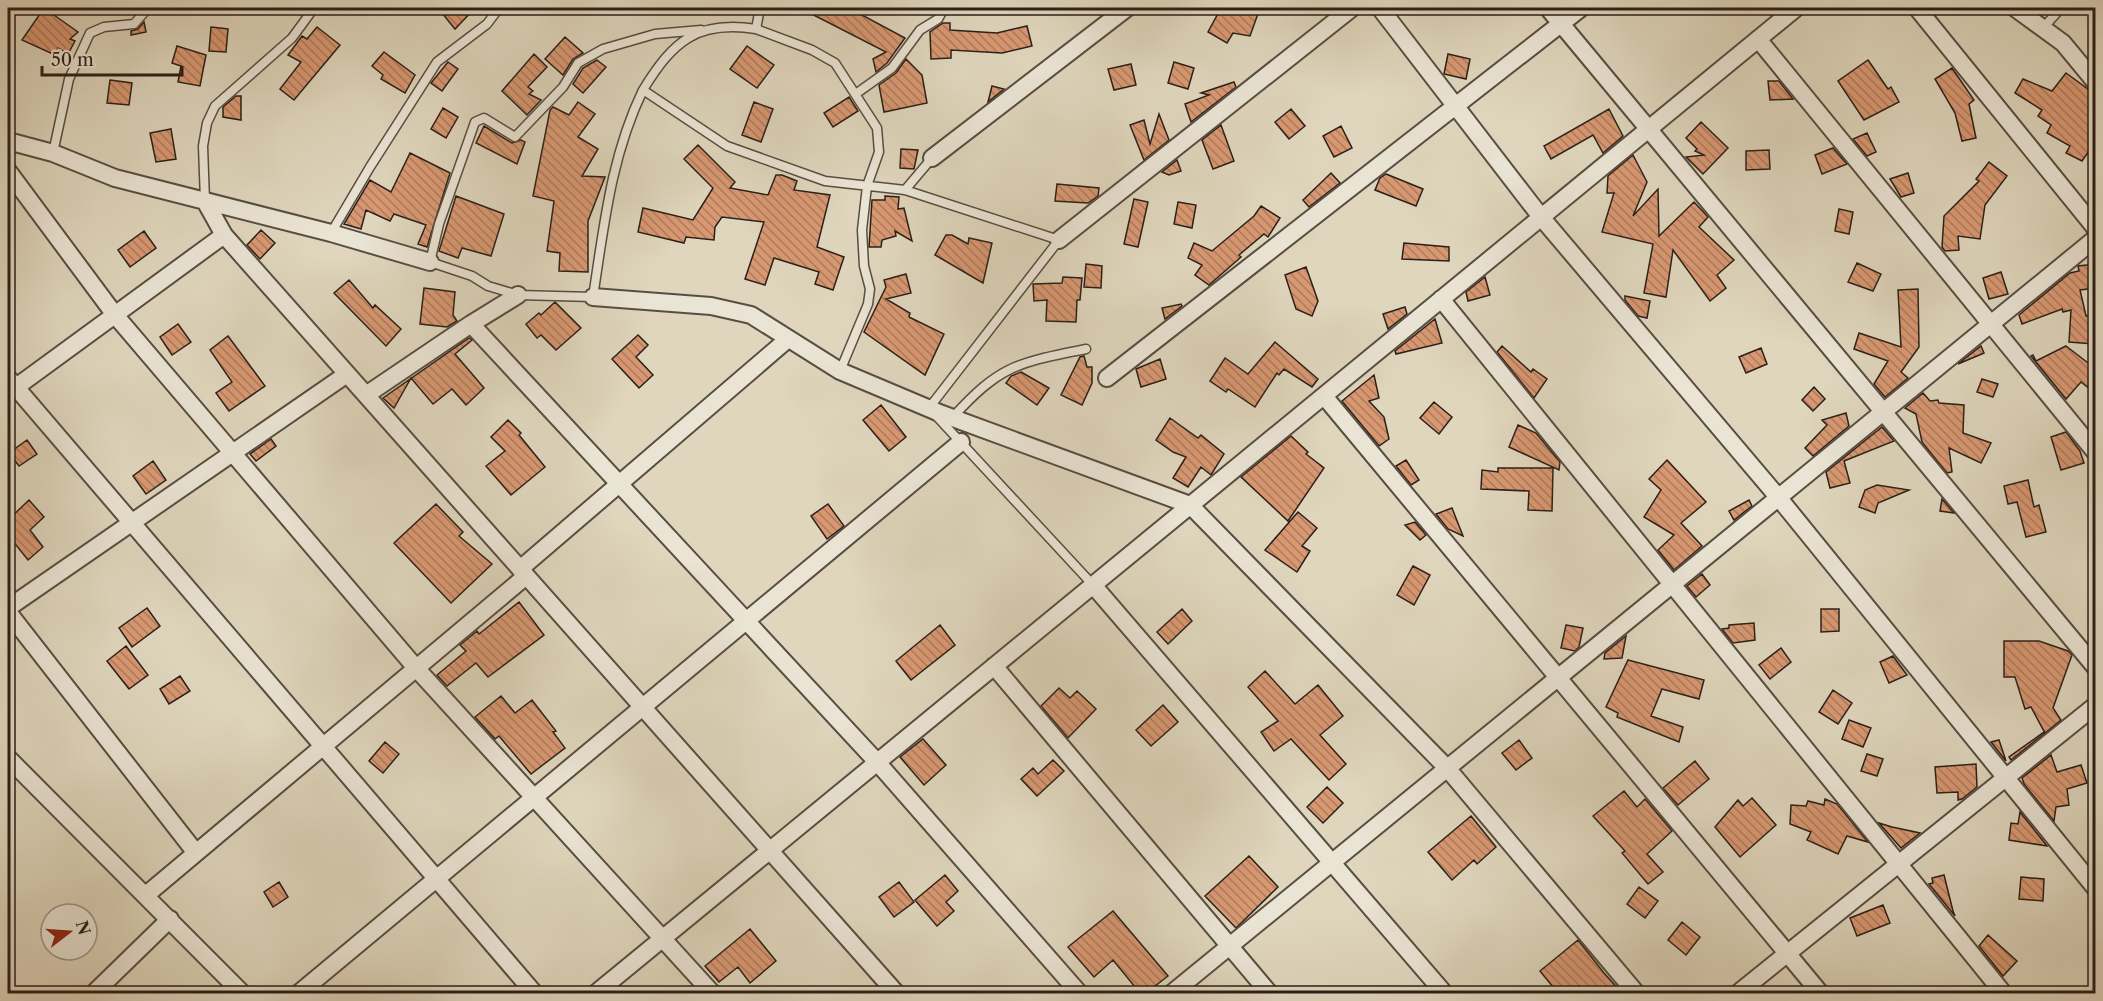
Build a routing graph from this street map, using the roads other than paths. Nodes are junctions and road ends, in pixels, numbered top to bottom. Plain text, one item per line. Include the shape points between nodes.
1 (148, 8) edge
2 (314, 8) edge
3 (499, 8) edge
4 (760, 8) edge
5 (944, 8) edge
6 (1127, 8) edge
7 (1352, 8) edge
8 (1380, 8) edge
9 (1548, 8) edge
10 (1581, 8) edge
11 (1796, 8) edge
12 (1917, 8) edge
13 (2015, 8) edge
14 (2061, 8) edge
15 (1561, 23) junction
16 (2043, 28) junction
17 (756, 29) junction
18 (701, 30) junction
19 (1758, 39) junction
20 (2096, 83) edge
21 (643, 90) junction
22 (857, 93) junction
23 (1455, 106) junction
24 (1649, 129) junction
25 (8, 141) edge
26 (53, 153) junction
27 (932, 158) joint
28 (8, 171) edge
29 (867, 186) junction
30 (905, 190) junction
31 (205, 201) junction
32 (1541, 217) junction
33 (2096, 229) edge
34 (331, 233) junction
35 (224, 236) junction
36 (2096, 238) edge
37 (1059, 240) junction
38 (430, 262) junction
39 (518, 295) junction
40 (593, 297) junction
41 (1441, 299) junction
42 (115, 315) junction
43 (471, 324) junction
44 (1990, 324) junction
45 (788, 339) junction
46 (1086, 349) dead end
47 (840, 371) junction
48 (347, 374) junction
49 (1107, 378) dead end
50 (10, 387) edge
51 (366, 395) junction
52 (1324, 396) junction
53 (929, 408) junction
54 (1883, 411) junction
55 (953, 417) junction
56 (961, 442) junction
57 (233, 452) junction
58 (2096, 453) edge
59 (618, 485) junction
60 (1778, 497) junction
61 (1190, 505) junction
62 (131, 522) junction
63 (523, 572) junction
64 (1093, 585) junction
65 (8, 610) edge
66 (745, 621) junction
67 (994, 666) junction
68 (416, 668) junction
69 (2096, 668) edge
70 (1558, 677) junction
71 (2096, 705) edge
72 (642, 706) junction
73 (323, 746) junction
74 (8, 758) edge
75 (877, 762) junction
76 (1447, 768) junction
77 (2005, 778) junction
78 (534, 796) junction
79 (770, 850) junction
80 (196, 853) junction
81 (1330, 863) junction
82 (436, 878) junction
83 (2096, 889) edge
84 (146, 895) junction
85 (170, 919) junction
86 (663, 938) junction
87 (1229, 946) junction
88 (1788, 953) junction
89 (93, 993) edge
90 (243, 993) edge
91 (298, 993) edge
92 (535, 993) edge
93 (595, 993) edge
94 (713, 993) edge
95 (897, 993) edge
96 (1080, 993) edge
97 (1171, 993) edge
98 (1270, 993) edge
99 (1445, 993) edge
100 (1637, 993) edge
101 (1737, 993) edge
102 (1821, 993) edge
103 (2004, 993) edge

1 - 26 lane via 134,24 104,27 90,33 69,79
2 - 31 lane via 292,38 215,106 203,146
3 - 34 lane via 487,24 437,62
4 - 17 lane
5 - 22 lane via 938,19 920,30 892,68
6 - 27 street
7 - 37 street
8 - 23 street
9 - 15 street
10 - 15 street
11 - 19 street
12 - 33 street
13 - 16 street
14 - 16 lane
15 - 23 street
15 - 24 street
16 - 20 street via 2063,43
17 - 18 lane via 731,25
17 - 22 lane via 835,63
18 - 21 lane via 658,64
18 - 38 lane via 655,34 603,49 578,63 563,87 515,137 484,118 476,122 439,224
19 - 24 street
19 - 44 street
21 - 29 lane via 727,146 825,181
21 - 40 lane via 627,123 612,176
22 - 29 lane via 877,128 879,152
23 - 32 street
23 - 49 street
24 - 32 street
24 - 54 street
25 - 26 street
26 - 31 street via 115,178
27 - 30 lane
28 - 42 street
29 - 30 lane
29 - 47 lane via 861,230 870,289 868,304
30 - 37 lane
31 - 34 street
31 - 35 street
32 - 41 street
32 - 60 street
34 - 38 street
35 - 42 street
35 - 48 street
36 - 44 street
37 - 53 lane
38 - 39 lane
39 - 40 lane
39 - 43 street
40 - 45 street via 711,306 751,315
41 - 52 street
41 - 103 street
42 - 50 street
42 - 57 street
43 - 51 street
43 - 59 street
44 - 54 street
44 - 58 street
45 - 47 street
45 - 59 street
46 - 55 lane via 1027,362 1000,373
47 - 53 street
48 - 51 street
48 - 57 street
50 - 62 street
51 - 63 street
52 - 61 street
52 - 70 street
53 - 55 street
53 - 56 lane
54 - 60 street
54 - 69 street
55 - 61 street
56 - 64 lane
56 - 66 street
57 - 62 street
57 - 68 street
59 - 63 street
59 - 66 street
60 - 70 street
60 - 77 street
61 - 64 street
61 - 76 street
62 - 65 street
62 - 73 street
63 - 68 street
63 - 72 street
64 - 67 street
64 - 81 street
65 - 80 street
66 - 72 street
66 - 75 street
67 - 75 street
67 - 87 street
68 - 73 street
68 - 78 street
70 - 76 street
70 - 88 street
71 - 77 street
72 - 78 street
72 - 79 street
73 - 80 street
73 - 82 street
74 - 84 street
75 - 79 street
75 - 96 street
76 - 81 street
76 - 100 street
77 - 83 street
77 - 88 street
78 - 82 street
78 - 86 street
79 - 86 street
79 - 95 street
80 - 84 street
81 - 87 street
81 - 99 street
82 - 91 street
82 - 92 street
84 - 85 street
85 - 89 street
85 - 90 street
86 - 93 street
86 - 94 street
87 - 97 street
87 - 98 street
88 - 101 street
88 - 102 street

